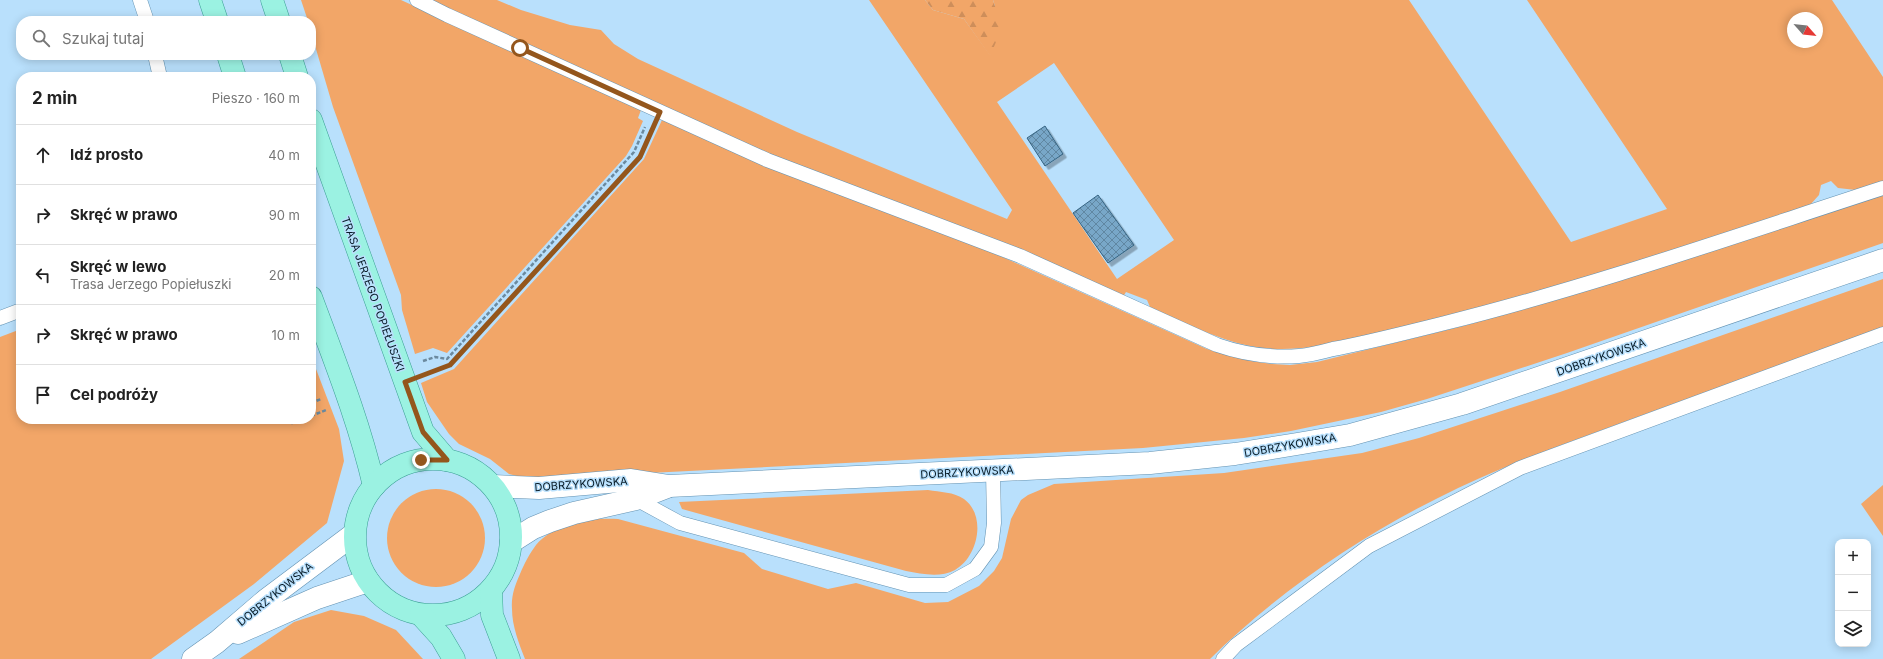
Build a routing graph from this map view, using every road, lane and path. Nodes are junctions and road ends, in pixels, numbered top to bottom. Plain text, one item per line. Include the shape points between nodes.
1 (140, 0) edge
2 (210, 0) edge
3 (272, 0) edge
4 (417, 0) edge
5 (145, 16) edge
6 (215, 16) edge
7 (277, 16) edge
8 (156, 60) edge
9 (230, 60) edge
10 (292, 60) edge
11 (159, 72) edge
12 (233, 72) edge
13 (295, 72) edge
14 (655, 110) junction
15 (316, 134) edge
16 (1883, 188) edge
17 (1883, 260) edge
18 (316, 310) edge
19 (16, 312) edge
20 (0, 318) edge
21 (1883, 334) edge
22 (402, 376) junction
23 (347, 396) junction
24 (316, 402) edge
25 (316, 413) edge
26 (447, 460) junction
27 (993, 472) junction
28 (374, 486) junction
29 (493, 486) junction
30 (669, 486) junction
31 (636, 499) junction
32 (354, 534) junction
33 (511, 542) junction
34 (368, 581) junction
35 (490, 591) junction
36 (421, 615) junction
37 (217, 642) junction
38 (193, 659) edge
39 (454, 659) edge
40 (509, 659) edge
41 (1223, 659) edge

1 - 5 lane
2 - 6 main road
3 - 7 main road
4 - 14 lane
8 - 11 lane
9 - 12 main road
10 - 13 main road
14 - 16 lane via 809,177 1020,256 1217,345 1233,351 1279,356 1301,356 1350,346 1475,315 1622,272
14 - 22 path via 646,116 648,119 634,152 447,359 435,357
14 - 22 path via 640,157 450,365
15 - 22 main road, TRASA JERZEGO POPIEŁUSZKI
17 - 27 main road, DOBRZYKOWSKA via 1482,397 1350,435 1227,455 1150,463
18 - 23 main road
19 - 20 lane
21 - 41 lane via 1520,468 1368,546 1236,645
22 - 26 main road, TRASA JERZEGO POPIEŁUSZKI via 423,432
23 - 24 path
23 - 25 path
23 - 28 main road
26 - 28 main road via 421,460 396,468
26 - 29 main road via 477,472
27 - 30 main road, DOBRZYKOWSKA
27 - 31 lane via 994,523 991,546 975,569 946,585 909,585 680,523
28 - 32 main road via 361,507
29 - 30 main road, DOBRZYKOWSKA via 539,488 631,480
29 - 33 main road via 500,495 509,517
30 - 31 main road, DOBRZYKOWSKA
31 - 33 main road, DOBRZYKOWSKA via 550,521
32 - 34 main road via 358,558
32 - 37 main road, DOBRZYKOWSKA via 266,600
33 - 35 main road via 506,567
34 - 36 main road via 390,603
34 - 37 main road, DOBRZYKOWSKA via 317,598
35 - 36 main road via 458,612
35 - 40 main road via 492,615
36 - 39 main road via 441,637
37 - 38 main road, DOBRZYKOWSKA

